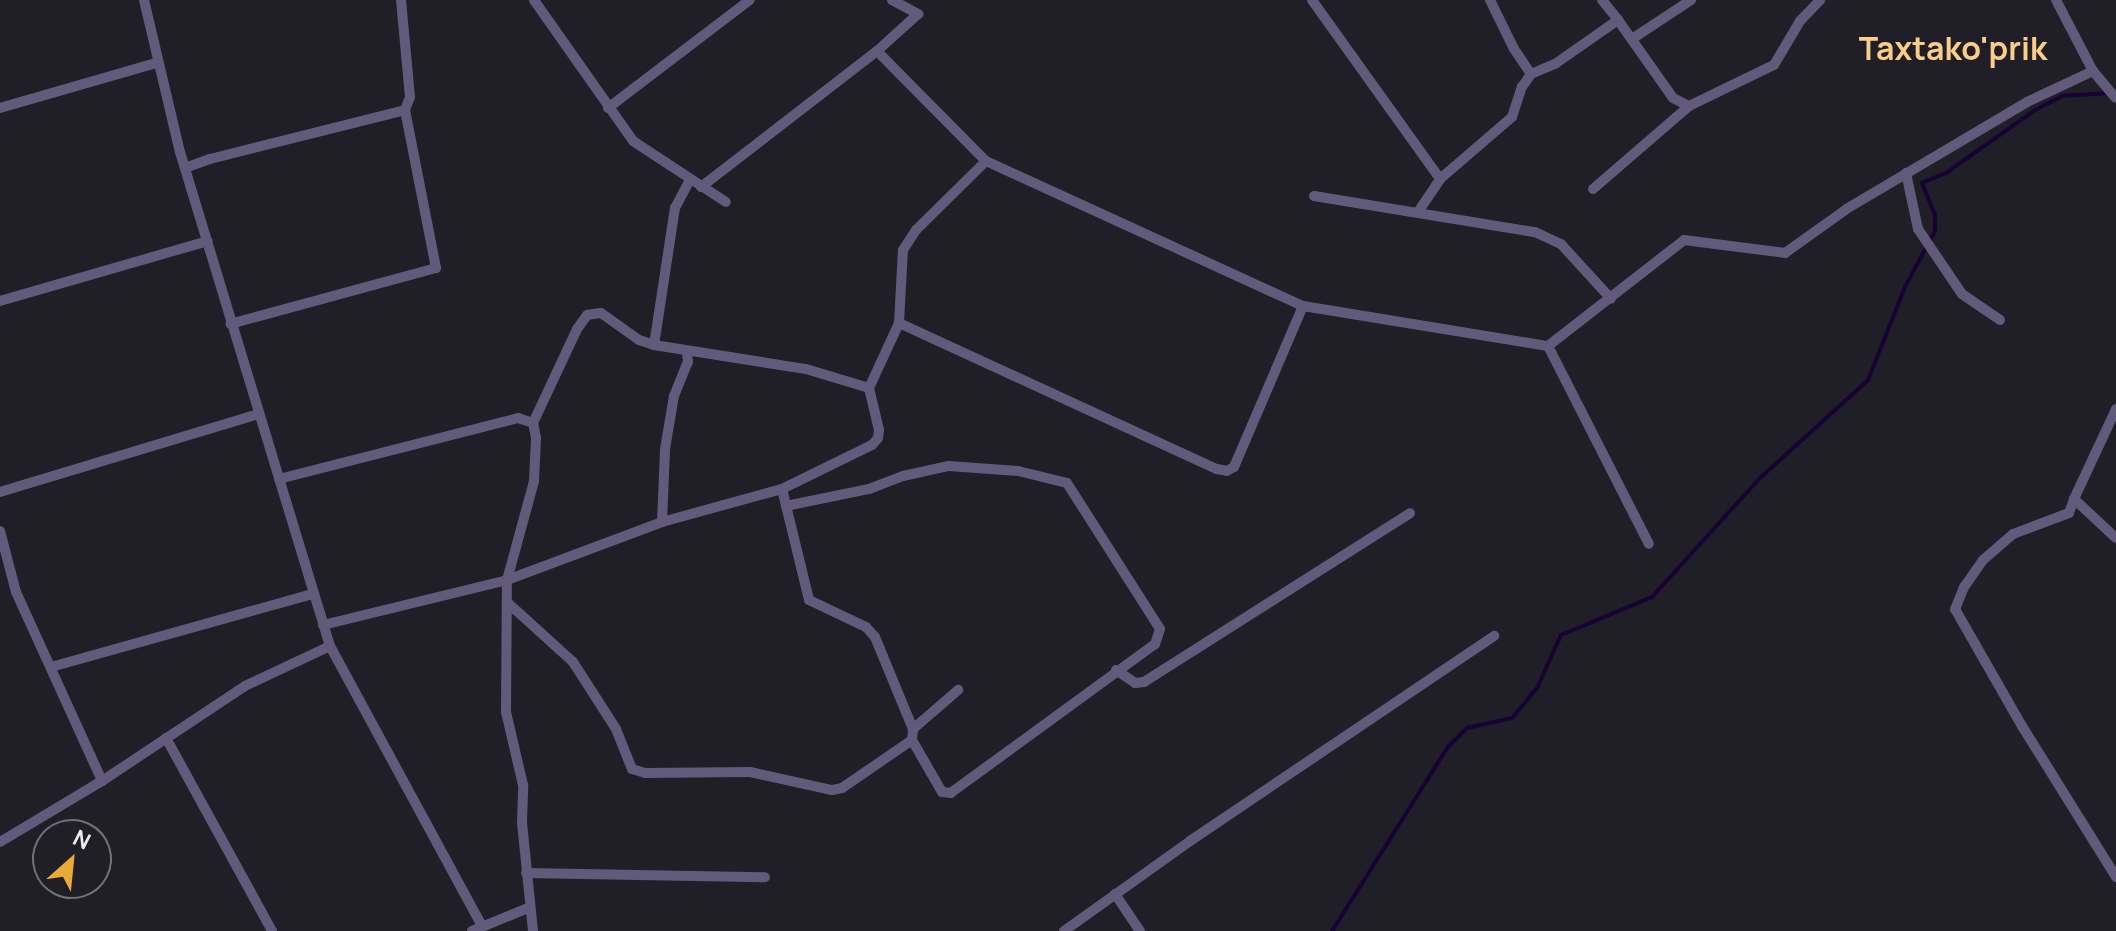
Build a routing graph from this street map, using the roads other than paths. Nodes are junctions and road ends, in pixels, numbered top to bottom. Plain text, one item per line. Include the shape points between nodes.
1 (144, 0) edge
2 (401, 0) edge
3 (534, 0) edge
4 (750, 0) edge
5 (892, 0) edge
6 (1312, 0) edge
7 (1490, 0) edge
8 (1602, 0) edge
9 (1691, 0) edge
10 (1820, 0) edge
11 (2056, 0) edge
12 (1618, 20) junction
13 (1632, 39) junction
14 (877, 51) junction
15 (156, 63) junction
16 (1531, 74) junction
17 (2097, 75) junction
18 (2116, 98) edge
19 (1689, 106) junction
20 (0, 108) edge
21 (608, 108) junction
22 (405, 110) junction
23 (986, 161) junction
24 (185, 168) junction
25 (1906, 173) junction
26 (1440, 179) junction
27 (690, 180) junction
28 (701, 187) junction
29 (1593, 189) dead end
30 (1314, 196) dead end
31 (726, 202) dead end
32 (1418, 212) junction
33 (208, 241) junction
34 (1611, 299) junction
35 (0, 301) edge
36 (1303, 306) junction
37 (2000, 320) dead end
38 (899, 323) junction
39 (230, 324) junction
40 (654, 345) junction
41 (1548, 346) junction
42 (687, 353) junction
43 (869, 388) junction
44 (2116, 409) edge
45 (258, 414) junction
46 (533, 423) junction
47 (279, 479) junction
48 (782, 489) junction
49 (0, 492) edge
50 (2074, 499) junction
51 (786, 506) junction
52 (1410, 513) dead end
53 (662, 522) junction
54 (0, 531) edge
55 (2116, 538) edge
56 (1649, 544) dead end
57 (507, 580) junction
58 (312, 594) junction
59 (508, 603) junction
60 (323, 625) junction
61 (1494, 636) dead end
62 (330, 646) junction
63 (51, 667) junction
64 (1116, 670) junction
65 (958, 690) dead end
66 (913, 734) junction
67 (166, 738) junction
68 (102, 781) junction
69 (0, 842) edge
70 (526, 873) junction
71 (765, 877) dead end
72 (2116, 877) edge
73 (1115, 894) junction
74 (528, 908) junction
75 (477, 928) edge
76 (272, 931) edge
77 (533, 931) edge
78 (1064, 931) edge
79 (1140, 931) edge

1 - 15 street
2 - 22 street via 410,97
3 - 21 street
4 - 21 street
5 - 14 street via 918,14
6 - 26 street
7 - 16 street
8 - 12 street
9 - 13 street
10 - 19 street via 1800,21 1774,65
11 - 17 street
12 - 13 street
12 - 16 street via 1555,64
13 - 19 street via 1673,98
14 - 23 street
14 - 28 street
15 - 20 street
15 - 24 street
16 - 26 street via 1512,117
17 - 18 street
17 - 25 street via 2027,102
19 - 29 street
21 - 27 street via 633,141
22 - 24 street
22 - 39 street via 436,268
23 - 36 street
23 - 38 street via 916,230 903,250
24 - 33 street
25 - 34 street via 1785,253 1684,240
25 - 37 street via 1918,229 1962,294
26 - 32 street
27 - 28 street
27 - 40 street via 675,208
28 - 31 street
30 - 32 street
32 - 34 street via 1535,232 1561,244
33 - 35 street
33 - 39 street
34 - 41 street
36 - 38 street via 1234,467 1227,471
36 - 41 street
38 - 43 street
39 - 45 street
40 - 42 street
40 - 46 street via 601,313 587,315
41 - 56 street
42 - 43 street via 806,369
42 - 53 street via 665,449
43 - 48 street via 879,430 872,445
44 - 50 street
45 - 47 street
45 - 49 street
46 - 47 street via 518,418
46 - 57 street via 534,481
47 - 58 street
48 - 51 street
48 - 53 street
50 - 55 street
50 - 72 street via 2069,513 2013,534 1983,560 1955,609
51 - 64 street via 949,466 1018,471 1067,483 1160,629 1155,644
51 - 66 street via 809,600 866,627 875,637
52 - 64 street via 1144,682 1135,683
53 - 57 street
54 - 63 street via 16,592
57 - 59 street
57 - 60 street
58 - 60 street
58 - 63 street
59 - 66 street via 573,662 616,729 632,769 750,772 832,790 842,788
59 - 70 street via 506,712 523,785
60 - 62 street
61 - 73 street
62 - 67 street via 245,686
62 - 75 street
63 - 68 street
64 - 66 street via 951,793 942,792
65 - 66 street
67 - 68 street
67 - 76 street
68 - 69 street
70 - 71 street
70 - 74 street
73 - 78 street
73 - 79 street
74 - 75 street
74 - 77 street

